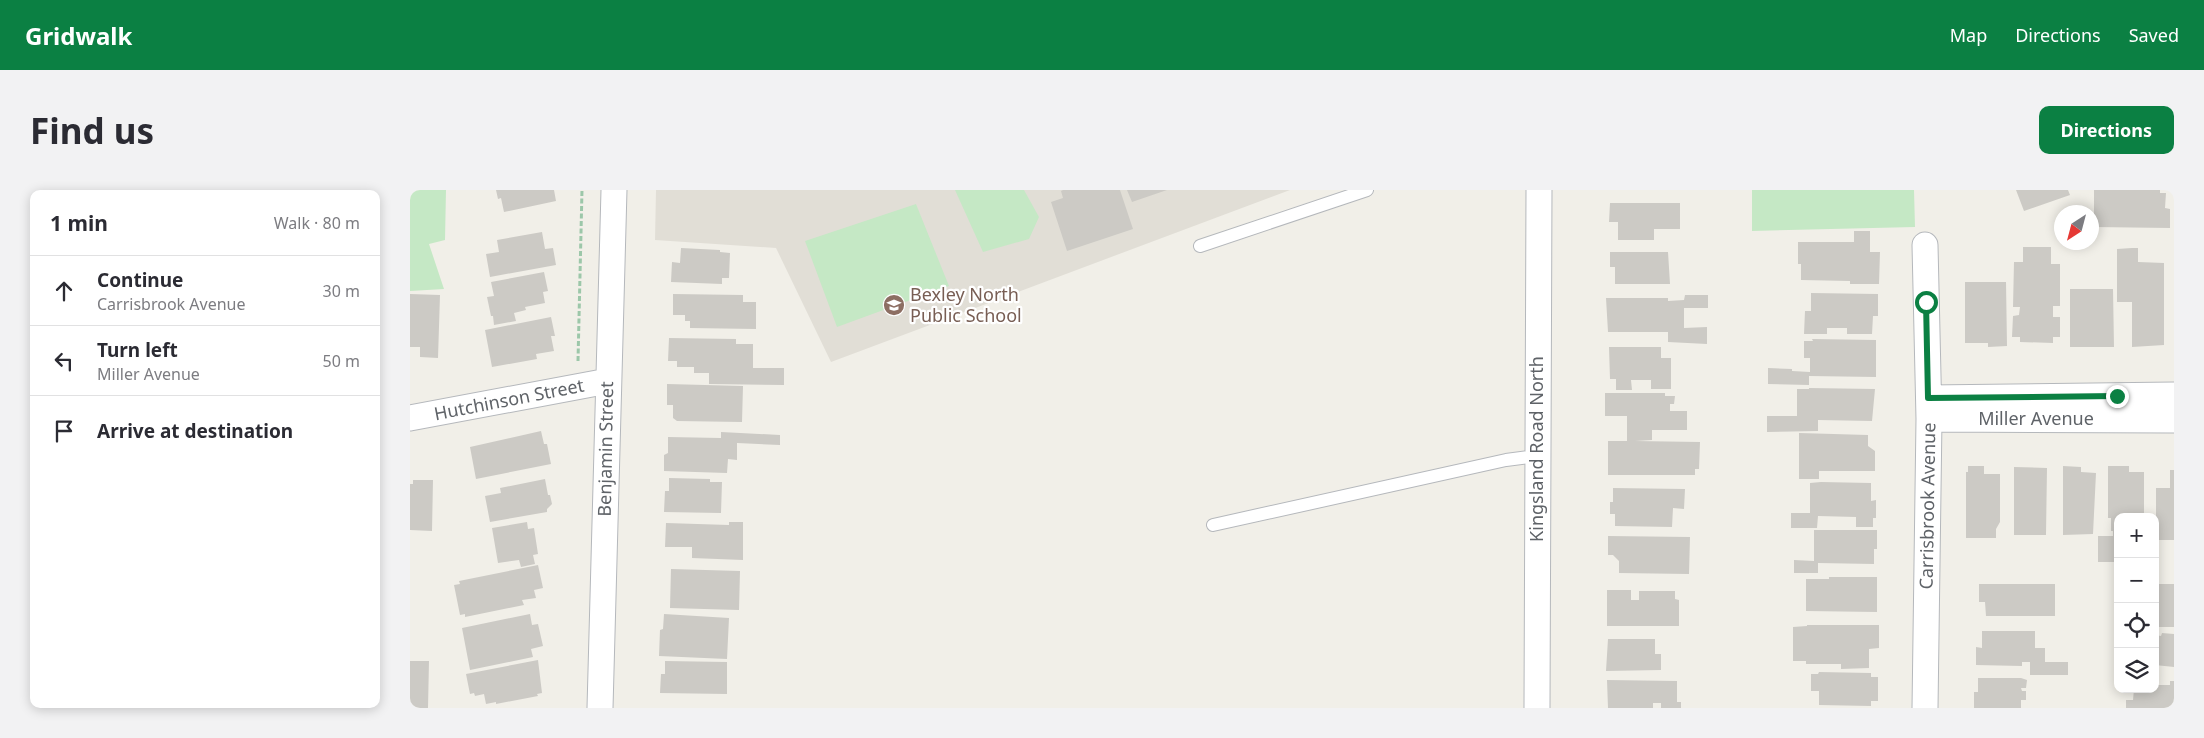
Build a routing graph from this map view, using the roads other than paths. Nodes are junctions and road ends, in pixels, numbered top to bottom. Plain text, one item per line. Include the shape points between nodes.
1 (614, 190) edge
2 (1367, 190) edge
3 (1539, 190) edge
4 (1925, 245) dead end
5 (1200, 246) dead end
6 (608, 381) junction
7 (2174, 395) edge
8 (1929, 408) junction
9 (410, 418) edge
10 (2174, 420) edge
11 (1537, 456) junction
12 (1213, 524) dead end
13 (600, 708) edge
14 (1537, 708) edge
15 (1925, 708) edge

1 - 6 street, Benjamin Street
2 - 5 lane
3 - 11 street, Kingsland Road North
4 - 8 street, Carrisbrook Avenue
6 - 9 street, Hutchinson Street
6 - 13 street, Benjamin Street
7 - 8 street, Miller Avenue
8 - 10 street, Miller Avenue
8 - 15 street, Carrisbrook Avenue
11 - 12 lane
11 - 14 street, Kingsland Road North

